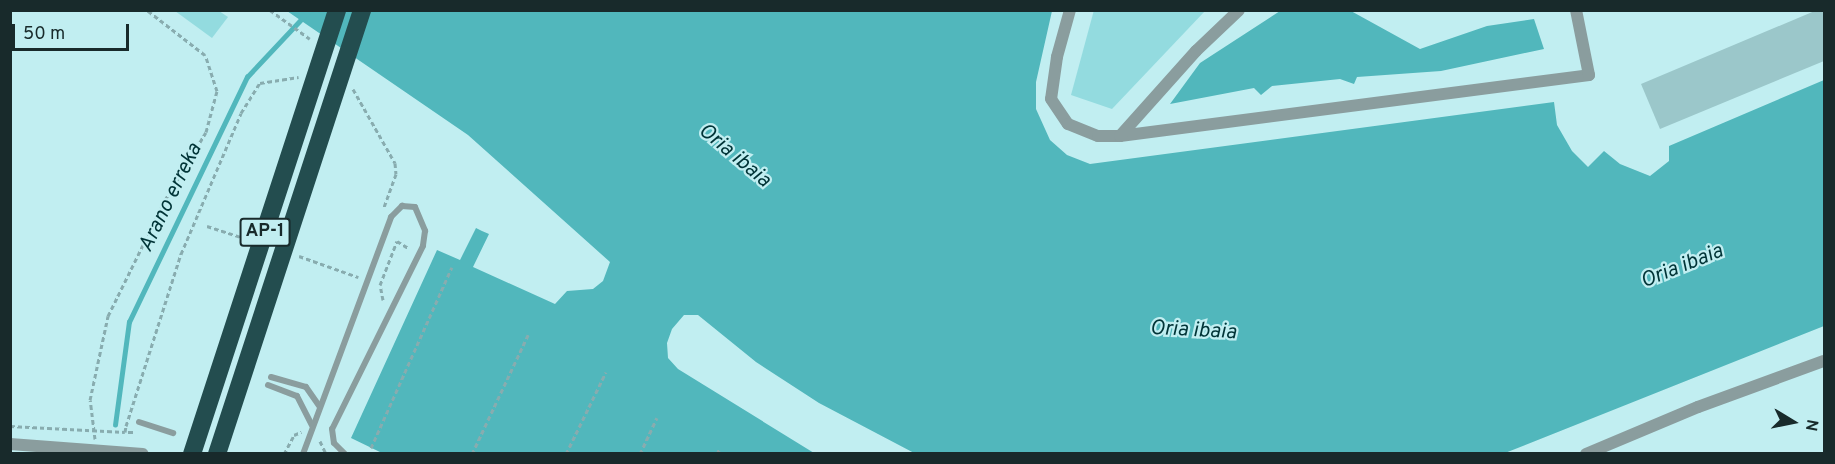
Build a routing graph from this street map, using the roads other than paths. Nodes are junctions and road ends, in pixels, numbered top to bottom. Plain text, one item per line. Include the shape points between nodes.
1 (337, 10) edge
2 (362, 10) edge
3 (1070, 10) edge
4 (1239, 10) edge
5 (1576, 10) edge
6 (1120, 136) junction
7 (1824, 361) edge
8 (271, 377) dead end
9 (268, 386) dead end
10 (320, 407) junction
11 (139, 422) dead end
12 (312, 426) junction
13 (173, 433) dead end
14 (10, 444) edge
15 (73, 450) edge
16 (140, 453) edge
17 (192, 453) edge
18 (218, 453) edge
19 (303, 453) edge
20 (345, 453) edge
21 (1586, 453) edge

1 - 17 highway, AP-1, bridge
2 - 18 highway, AP-1, bridge
3 - 6 street via 1051,99 1068,124 1098,136
4 - 6 street via 1196,51
5 - 6 street via 1589,75
7 - 21 street via 1698,406
8 - 10 lane via 306,387
9 - 12 lane via 297,396
10 - 12 lane
10 - 20 lane via 392,217 402,206 415,207 425,231 423,246 332,429 334,442
11 - 13 lane
12 - 19 lane
14 - 15 street
15 - 16 street via 96,448

